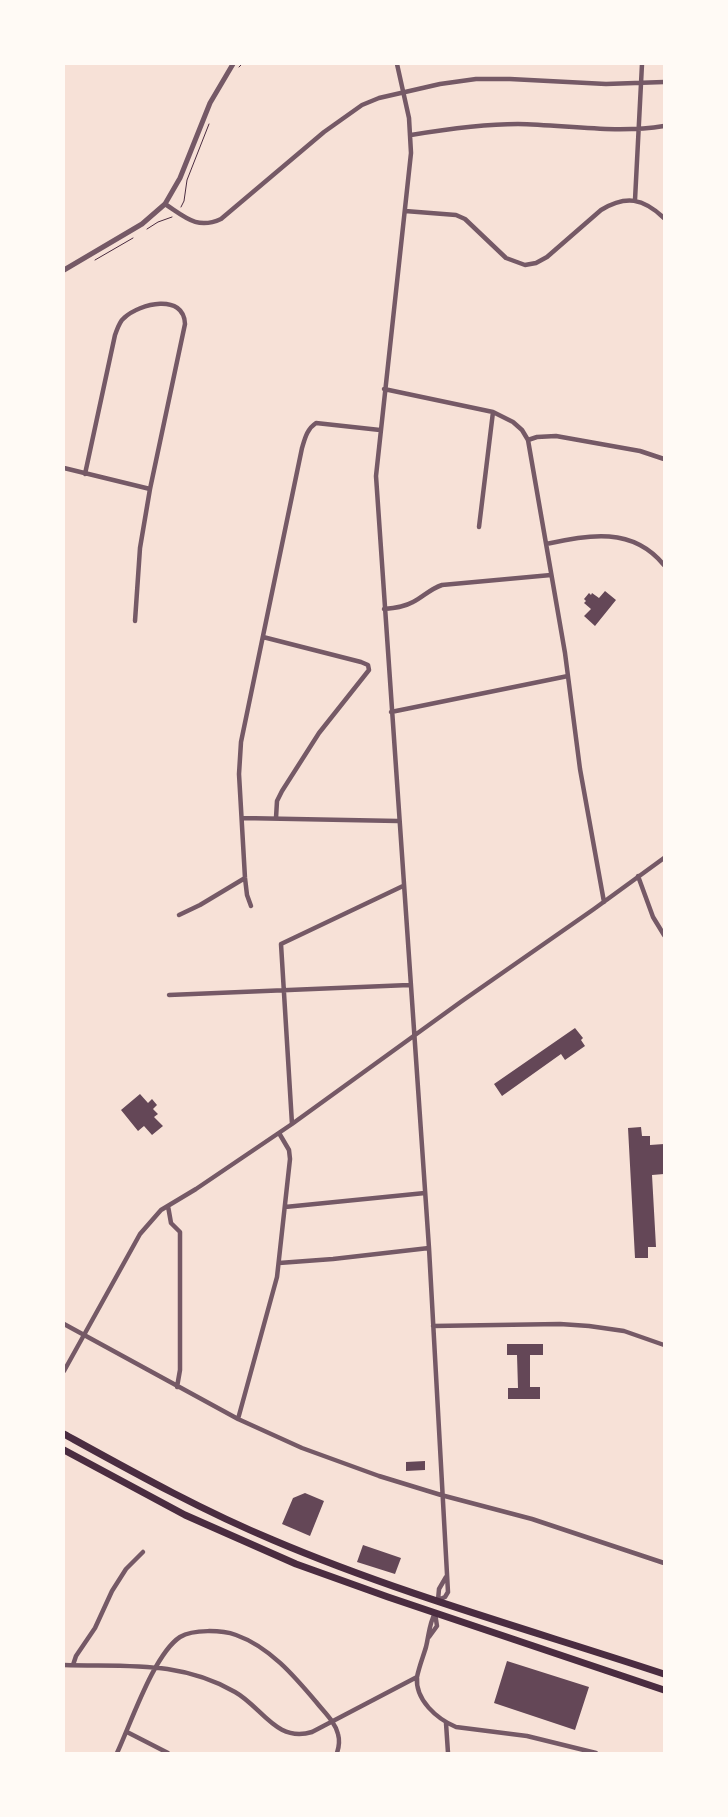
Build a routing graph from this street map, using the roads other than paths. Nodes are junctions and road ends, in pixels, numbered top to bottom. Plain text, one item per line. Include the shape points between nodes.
1 (233, 64) edge
2 (397, 64) edge
3 (642, 64) edge
4 (664, 82) edge
5 (642, 84) junction
6 (403, 92) junction
7 (664, 126) edge
8 (639, 129) junction
9 (411, 135) junction
10 (635, 200) junction
11 (165, 204) junction
12 (405, 211) junction
13 (664, 218) edge
14 (64, 270) edge
15 (384, 389) junction
16 (492, 412) junction
17 (380, 430) junction
18 (528, 440) junction
19 (664, 459) edge
20 (64, 468) edge
21 (85, 474) junction
22 (150, 489) junction
23 (480, 527) dead end
24 (546, 544) junction
25 (664, 565) edge
26 (551, 575) junction
27 (384, 609) junction
28 (135, 621) dead end
29 (263, 637) junction
30 (568, 676) junction
31 (391, 712) junction
32 (242, 818) junction
33 (276, 818) junction
34 (398, 821) junction
35 (664, 858) edge
36 (638, 876) junction
37 (245, 878) junction
38 (402, 886) junction
39 (604, 902) junction
40 (251, 906) dead end
41 (179, 915) dead end
42 (664, 935) edge
43 (410, 985) junction
44 (284, 989) junction
45 (169, 995) dead end
46 (414, 1037) junction
47 (292, 1124) junction
48 (278, 1133) junction
49 (425, 1193) junction
50 (168, 1206) junction
51 (285, 1207) junction
52 (429, 1248) junction
53 (279, 1263) junction
54 (64, 1324) edge
55 (433, 1326) junction
56 (83, 1336) junction
57 (664, 1345) edge
58 (64, 1371) edge
59 (177, 1387) junction
60 (238, 1419) junction
61 (64, 1434) edge
62 (64, 1450) edge
63 (441, 1495) junction
64 (143, 1552) dead end
65 (664, 1563) edge
66 (446, 1576) junction
67 (438, 1600) junction
68 (435, 1614) junction
69 (64, 1665) edge
70 (73, 1665) junction
71 (155, 1667) junction
72 (664, 1674) edge
73 (417, 1677) junction
74 (664, 1690) edge
75 (332, 1722) junction
76 (446, 1723) junction
77 (127, 1732) junction
78 (117, 1753) edge
79 (168, 1753) edge
80 (337, 1753) edge
81 (448, 1753) edge
82 (596, 1753) edge

1 - 11 street via 212,97 180,178
2 - 6 street
3 - 5 street
4 - 5 street
5 - 6 street via 476,79
5 - 8 street
6 - 9 street
6 - 11 street via 362,105 338,121 211,224 202,225
7 - 8 street
8 - 9 street via 489,124
8 - 10 street
9 - 12 street
10 - 12 street via 621,201 600,210 547,257 525,265 506,258 465,219 456,215
10 - 13 street via 646,203
11 - 14 street via 142,224
12 - 15 street
15 - 16 street
15 - 17 street
16 - 18 street via 513,422
16 - 23 street
17 - 27 street via 376,476
17 - 29 street via 316,423 310,427
18 - 19 street via 556,436 640,451
18 - 24 street
20 - 21 street
21 - 22 street
21 - 22 street via 118,326 134,312 170,304 184,314 185,324
22 - 28 street via 140,548
24 - 25 street via 591,536 613,536 640,545
24 - 26 street
26 - 27 street via 442,585 400,608
26 - 30 street
27 - 31 street
29 - 32 street via 240,742
29 - 33 street via 362,662 368,665 369,670 319,733 292,775 277,801
30 - 31 street
30 - 39 street via 580,769
31 - 34 street
32 - 33 street
32 - 37 street
33 - 34 street
34 - 38 street
35 - 36 street
36 - 39 street
36 - 42 street via 653,917
37 - 40 street
37 - 41 street
38 - 43 street
38 - 44 street via 281,944
39 - 46 street
43 - 44 street
43 - 46 street
44 - 45 street
44 - 47 street
46 - 47 street
46 - 49 street
47 - 48 street
48 - 50 street
48 - 51 street via 289,1150 290,1159
49 - 51 street
49 - 52 street
50 - 56 street via 140,1234
50 - 59 street via 171,1223 180,1232 180,1370
51 - 53 street
52 - 53 street
52 - 55 street
53 - 60 street
54 - 56 street
55 - 57 street via 589,1326 624,1331
55 - 63 street
56 - 58 street
56 - 59 street
59 - 60 street
60 - 63 street via 302,1448
61 - 67 highway via 152,1484 273,1540
62 - 68 highway via 233,1538 324,1575
63 - 65 street via 532,1519
63 - 66 street
64 - 70 street via 126,1569
66 - 67 street
66 - 67 street via 448,1592
67 - 68 highway
67 - 72 highway
68 - 73 street via 437,1626 428,1638
68 - 74 highway
69 - 70 street
70 - 71 street
71 - 75 street via 191,1673 235,1692 287,1733 304,1734
71 - 75 street via 182,1636 197,1631 235,1634 268,1654 296,1678
71 - 77 street
73 - 75 street
73 - 76 street via 423,1700
75 - 80 street via 340,1743
76 - 81 street
76 - 82 street via 456,1728 527,1736
77 - 78 street
77 - 79 street

